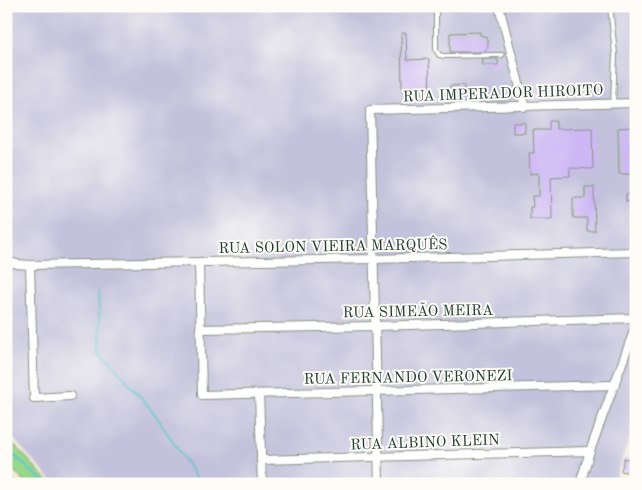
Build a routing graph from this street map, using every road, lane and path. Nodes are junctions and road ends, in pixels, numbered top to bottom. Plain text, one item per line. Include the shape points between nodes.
1 (499, 6) edge
2 (610, 6) edge
3 (633, 20) dead end
4 (636, 30) edge
5 (502, 55) dead end
6 (636, 103) edge
7 (613, 104) junction
8 (525, 107) junction
9 (636, 252) edge
10 (373, 259) junction
11 (6, 261) edge
12 (199, 262) junction
13 (30, 265) junction
14 (636, 318) edge
15 (636, 325) edge
16 (375, 326) junction
17 (200, 329) junction
18 (634, 338) edge
19 (615, 385) junction
20 (377, 392) junction
21 (260, 394) junction
22 (70, 396) dead end
23 (590, 451) junction
24 (378, 458) junction
25 (261, 460) junction
26 (6, 477) edge
27 (15, 484) edge
28 (262, 484) edge
29 (379, 484) edge
30 (580, 484) edge

1 - 5 lane via 436,9 436,50 444,56
1 - 8 street
2 - 7 lane via 615,54
3 - 4 lane
6 - 7 street, RUA IMPERADOR HIROITO
7 - 8 street, RUA IMPERADOR HIROITO
8 - 10 street, RUA IMPERADOR HIROITO via 370,110
9 - 10 street, RUA SOLON VIEIRA MARQUÊS
10 - 12 street, RUA SOLON VIEIRA MARQUÊS
10 - 16 street
11 - 13 street, RUA SOLON VIEIRA MARQUÊS
12 - 13 street, RUA SOLON VIEIRA MARQUÊS
12 - 17 street
13 - 22 street via 34,398
14 - 16 street, RUA SIMEÃO MEIRA
15 - 18 street
16 - 17 street, RUA SIMEÃO MEIRA
16 - 20 street
17 - 21 street, RUA FERNANDO VERONEZI via 202,395
18 - 19 street
19 - 20 street, RUA FERNANDO VERONEZI
19 - 23 street
20 - 21 street, RUA FERNANDO VERONEZI
20 - 24 street
21 - 25 street
23 - 24 street, RUA ALBINO KLEIN
23 - 30 street
24 - 25 street, RUA ALBINO KLEIN
24 - 29 street
25 - 28 street
26 - 27 lane

